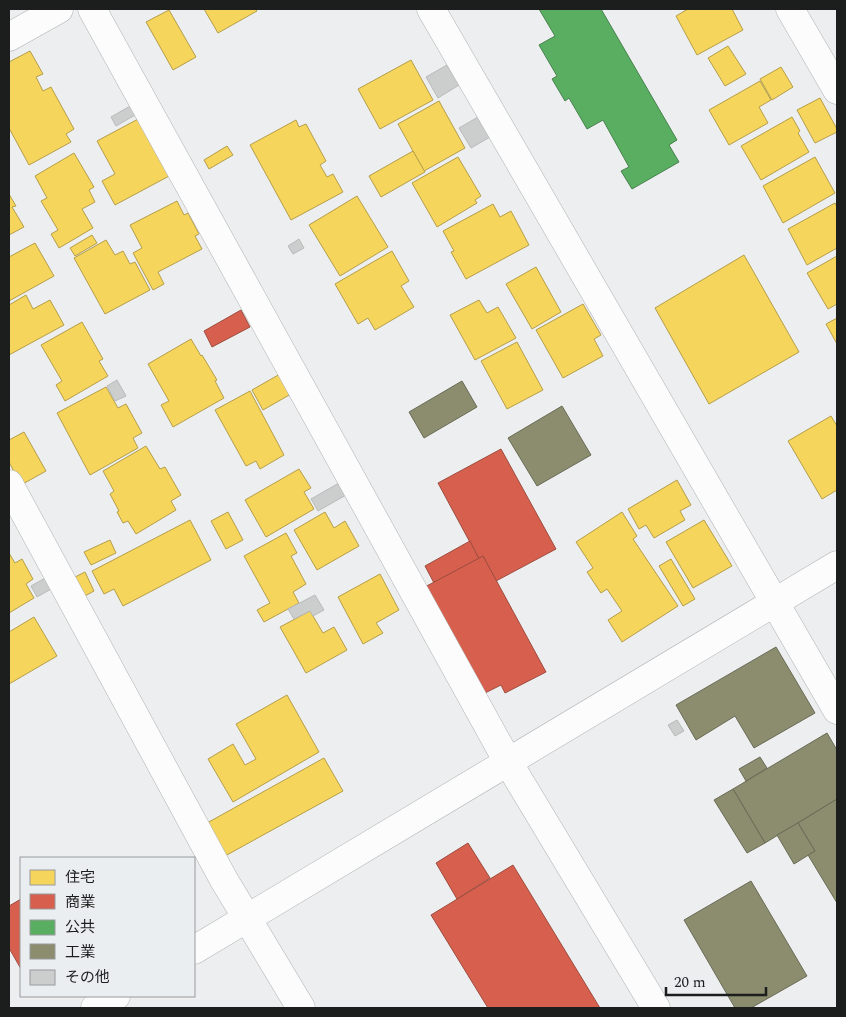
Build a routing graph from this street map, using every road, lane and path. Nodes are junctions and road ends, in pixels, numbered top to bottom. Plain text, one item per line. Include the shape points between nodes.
1 (59, 9) edge
2 (92, 9) edge
3 (431, 9) edge
4 (790, 9) edge
5 (9, 37) edge
6 (837, 90) edge
7 (9, 484) edge
8 (837, 565) edge
9 (774, 602) junction
10 (837, 710) edge
11 (508, 762) junction
12 (247, 918) junction
13 (195, 949) edge
14 (114, 997) edge
15 (96, 1008) edge
16 (301, 1008) edge
17 (656, 1008) edge

1 - 5 street
2 - 11 street
3 - 9 street
4 - 6 street
7 - 12 street
8 - 9 street
9 - 10 street
9 - 11 street
11 - 12 street
11 - 17 street
12 - 13 street
12 - 16 street
14 - 15 street

